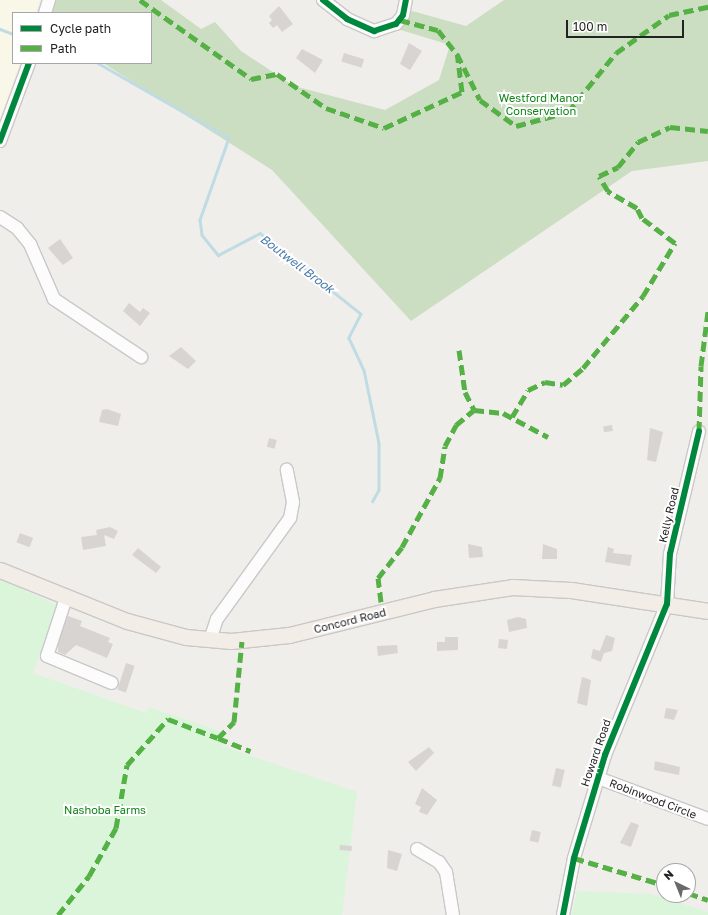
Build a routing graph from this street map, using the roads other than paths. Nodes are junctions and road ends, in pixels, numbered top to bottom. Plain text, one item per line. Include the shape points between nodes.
1 (50, 0) edge
2 (323, 0) edge
3 (406, 0) edge
4 (45, 12) edge
5 (30, 64) edge
6 (0, 141) edge
7 (0, 217) edge
8 (141, 357) dead end
9 (699, 431) dead end
10 (287, 470) dead end
11 (0, 570) edge
12 (66, 598) junction
13 (667, 604) junction
14 (708, 611) edge
15 (210, 640) junction
16 (112, 683) dead end
17 (598, 778) junction
18 (708, 819) edge
19 (418, 849) dead end
20 (453, 915) edge
21 (563, 915) edge

1 - 4 street
2 - 3 street via 347,19 374,31 396,24 403,15
5 - 6 street
7 - 8 street via 17,228 30,244 54,299
9 - 13 street, Kelly Road via 670,554
10 - 15 street via 293,502 290,518 217,619
11 - 12 main road, Concord Road
12 - 15 main road, Concord Road via 127,621
12 - 16 street via 47,656
13 - 14 main road, Concord Road
13 - 15 main road, Concord Road via 571,590 512,587 434,599 289,635 242,641
13 - 17 street, Howard Road via 616,724
17 - 18 street, Robinwood Circle
17 - 21 street, Howard Road via 574,858
19 - 20 street via 439,862 446,872

